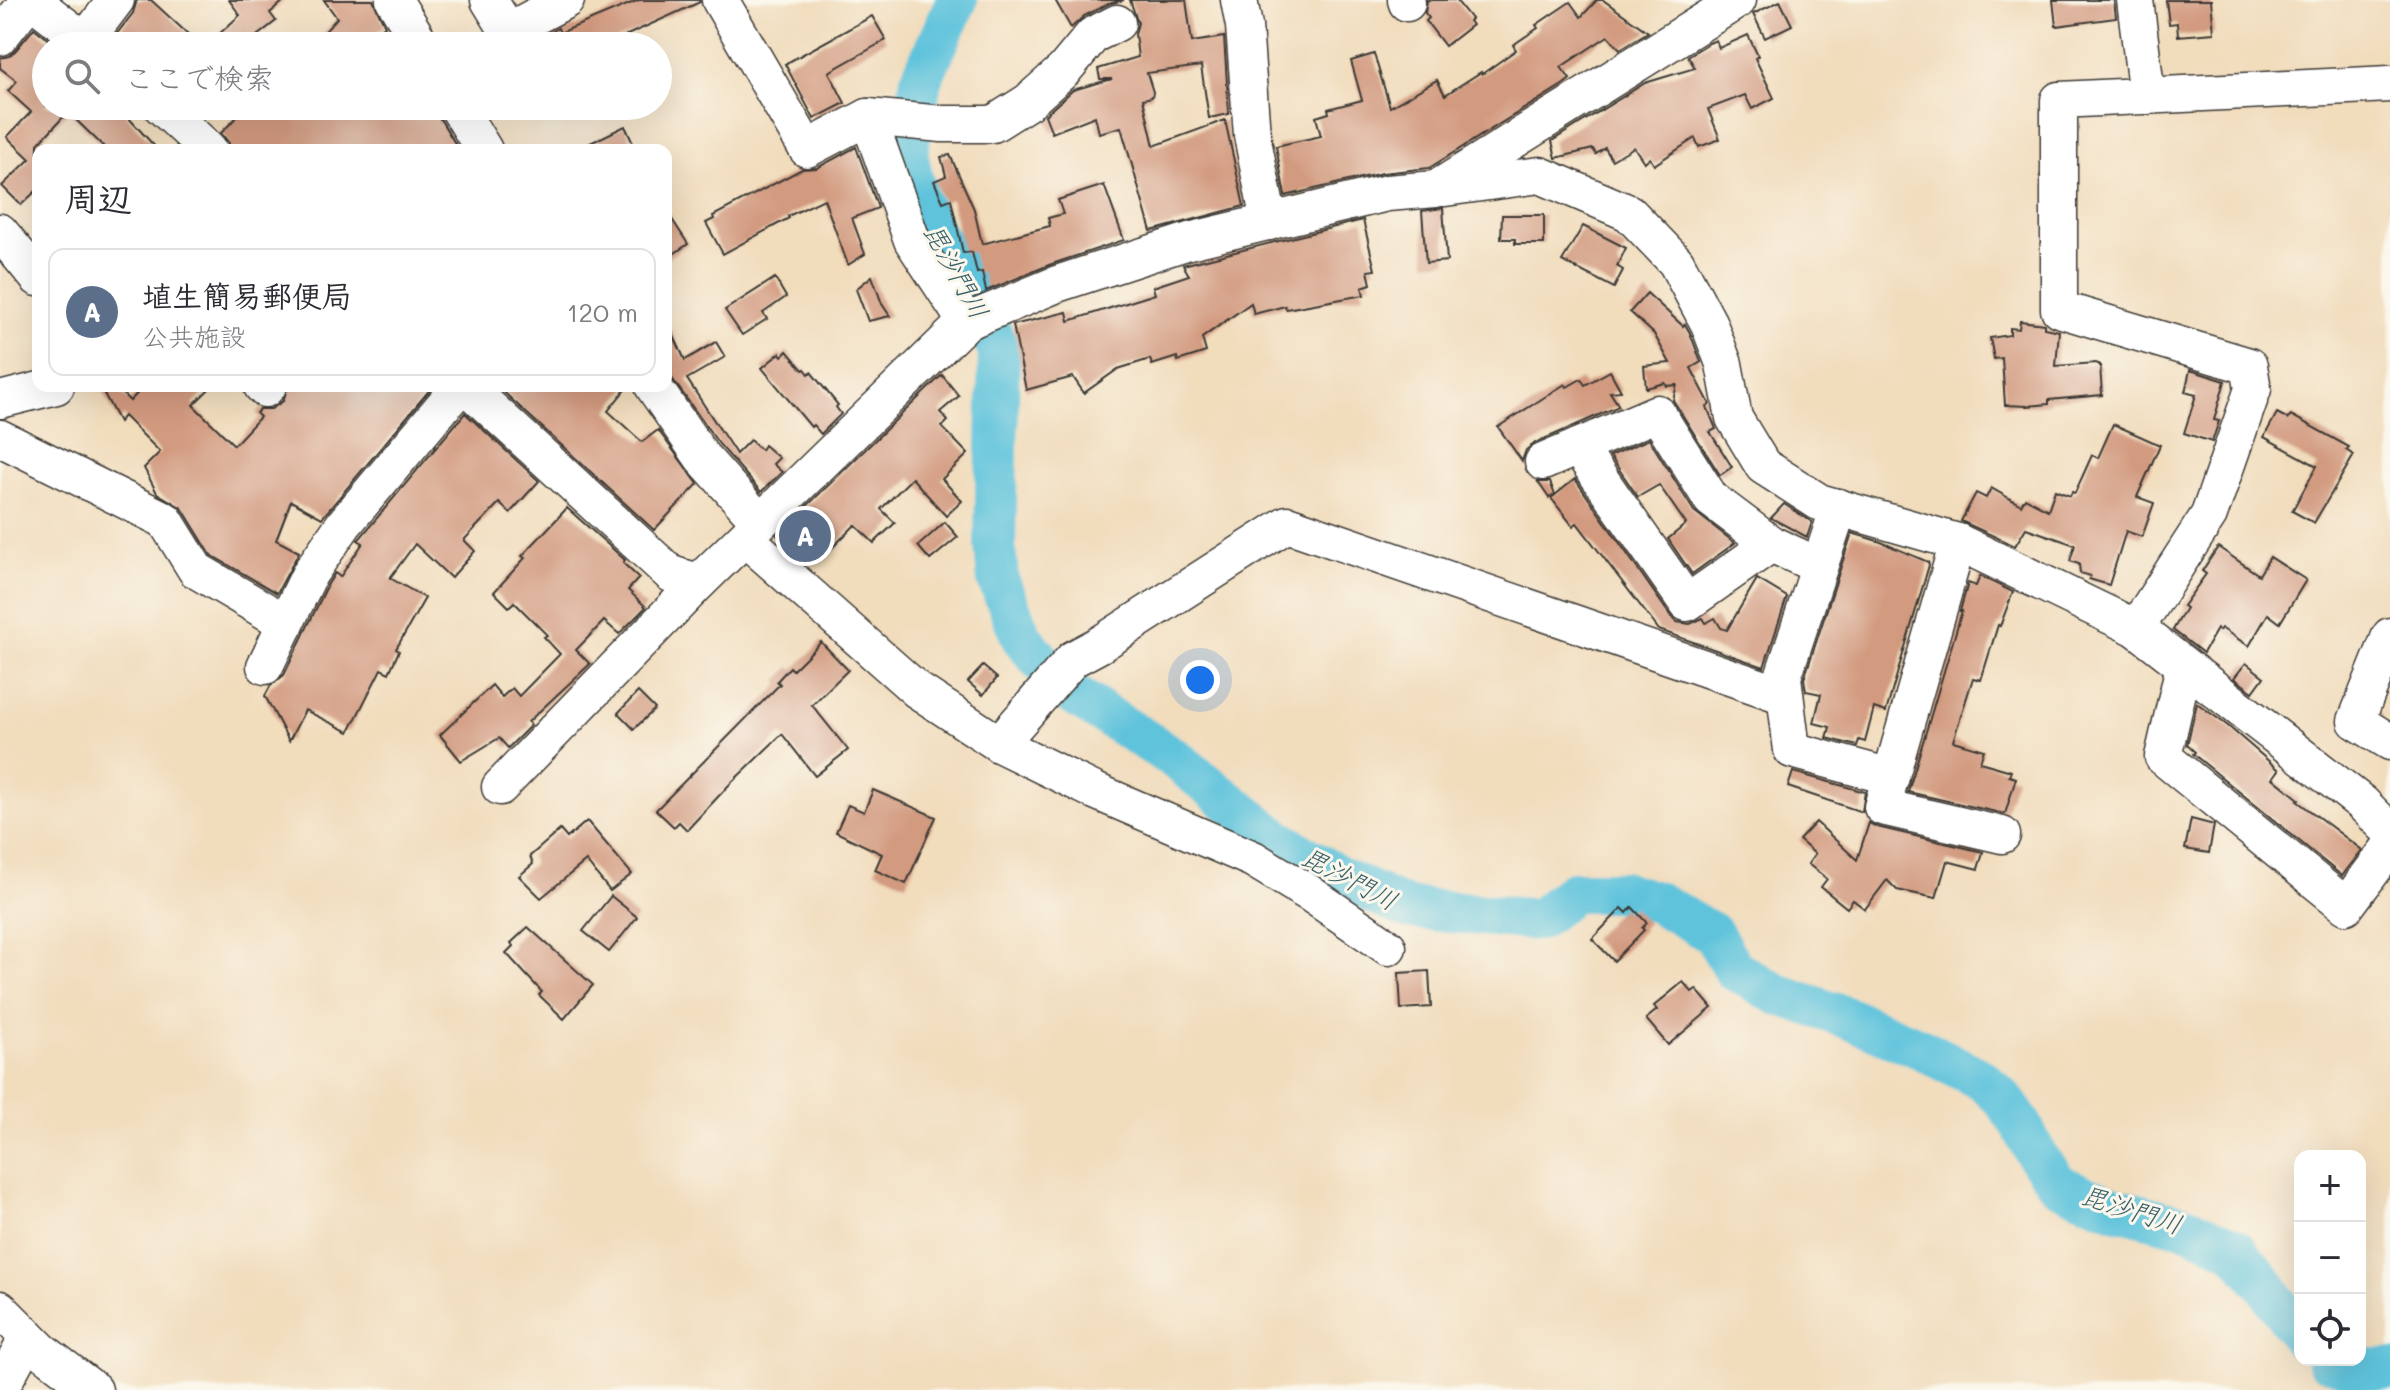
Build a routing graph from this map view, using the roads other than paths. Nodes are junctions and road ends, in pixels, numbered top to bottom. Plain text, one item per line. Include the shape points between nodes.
1 (31, 0) edge
2 (116, 0) edge
3 (394, 0) edge
4 (489, 0) edge
5 (566, 0) edge
6 (720, 0) edge
7 (1239, 0) edge
8 (1738, 0) edge
9 (2135, 0) edge
10 (1117, 23) dead end
11 (73, 32) edge
12 (95, 32) edge
13 (413, 32) edge
14 (493, 32) edge
15 (505, 32) edge
16 (0, 37) edge
17 (2390, 84) edge
18 (2147, 96) junction
19 (868, 117) junction
20 (176, 120) edge
21 (466, 120) edge
22 (202, 144) edge
23 (480, 144) edge
24 (1436, 189) junction
25 (1269, 222) junction
26 (0, 232) edge
27 (32, 271) edge
28 (966, 322) junction
29 (32, 392) edge
30 (455, 392) edge
31 (473, 392) edge
32 (657, 392) edge
33 (0, 400) edge
34 (0, 438) edge
35 (1578, 447) junction
36 (1543, 462) dead end
37 (1839, 507) junction
38 (753, 530) junction
39 (1958, 542) junction
40 (1771, 544) junction
41 (1819, 566) junction
42 (699, 582) junction
43 (286, 623) junction
44 (2136, 628) junction
45 (2390, 636) edge
46 (265, 666) dead end
47 (2184, 666) junction
48 (1785, 696) junction
49 (2390, 742) edge
50 (999, 744) junction
51 (1891, 777) junction
52 (500, 787) dead end
53 (2390, 831) edge
54 (2002, 835) dead end
55 (2390, 847) edge
56 (1388, 947) dead end
57 (0, 1309) edge
58 (28, 1337) junction
59 (0, 1389) edge
60 (94, 1390) edge

1 - 11 street
1 - 16 street
2 - 12 street
3 - 13 street
4 - 14 street
5 - 15 street
6 - 19 street via 807,149
7 - 25 street via 1252,135
8 - 24 street
9 - 18 street
10 - 19 street via 1093,35 1064,70 993,124
17 - 18 street
18 - 44 street via 2059,100 2059,309 2249,366 2253,389 2209,515
19 - 28 street via 912,240
20 - 22 street
21 - 23 street
24 - 25 street via 1387,193
24 - 37 street via 1540,175 1629,213 1676,262 1709,324 1724,364 1734,418 1763,466 1819,502
25 - 28 street via 1189,241
26 - 27 street
28 - 38 street
29 - 33 street
30 - 43 street via 344,524 310,573
31 - 42 street via 671,574
32 - 38 street
34 - 43 street via 165,520 196,570
35 - 36 street
35 - 40 street via 1657,413 1711,499
35 - 40 street via 1687,603
37 - 39 street
37 - 41 street
38 - 42 street
38 - 50 street via 917,690
39 - 44 street
39 - 51 street
40 - 41 street
41 - 48 street via 1783,677
42 - 52 street
43 - 46 street
44 - 47 street
45 - 49 street via 2356,721
47 - 53 street via 2362,803
47 - 55 street via 2163,757 2346,906
48 - 50 street via 1287,524 1073,659
48 - 51 street via 1792,750
50 - 56 street via 1253,859
51 - 54 street via 1882,807
57 - 58 street
58 - 59 street
58 - 60 street

